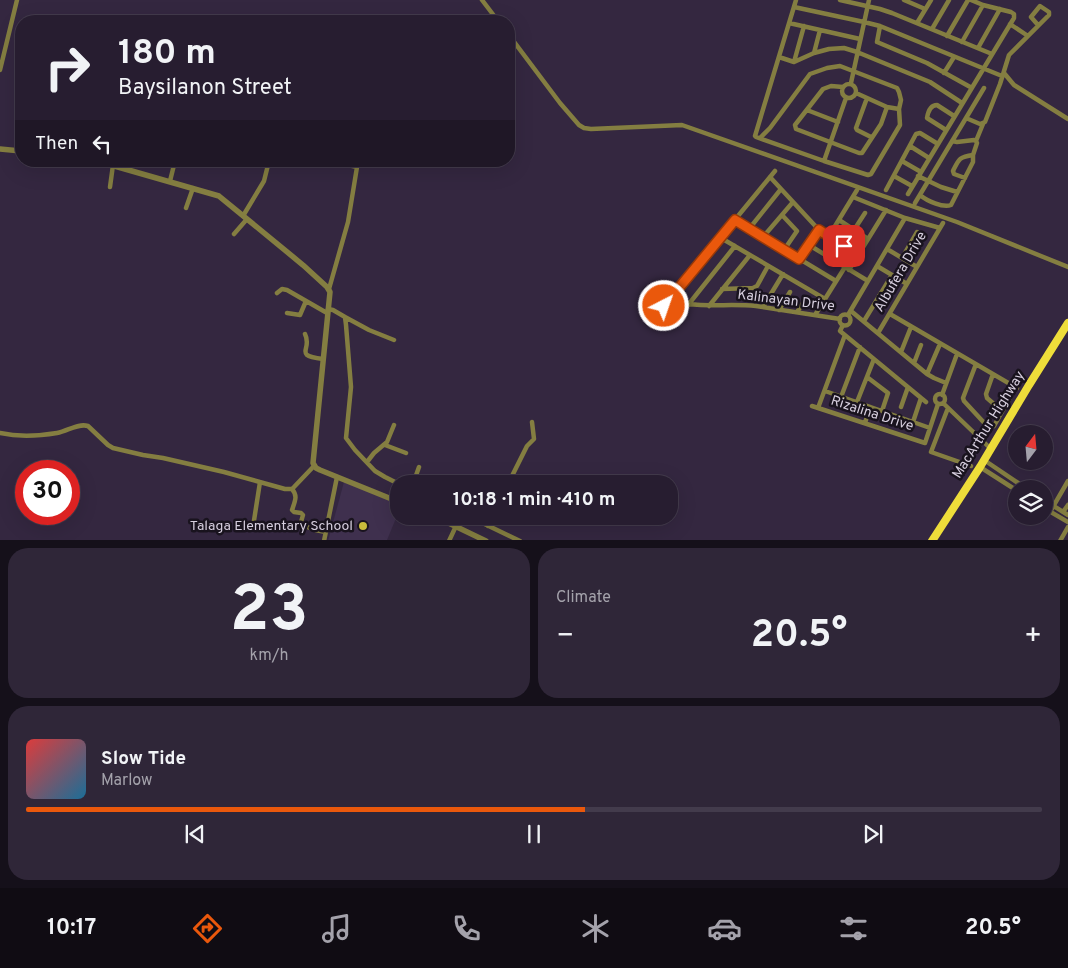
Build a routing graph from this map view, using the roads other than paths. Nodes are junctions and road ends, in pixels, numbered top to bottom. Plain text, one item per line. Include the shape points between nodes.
1 (17, 0) edge
2 (482, 0) edge
3 (796, 0) edge
4 (840, 0) edge
5 (868, 0) edge
6 (904, 0) edge
7 (931, 0) edge
8 (949, 0) edge
9 (970, 0) edge
10 (983, 5) junction
11 (868, 6) junction
12 (794, 8) junction
13 (925, 9) junction
14 (1000, 9) junction
15 (493, 15) edge
16 (864, 22) junction
17 (789, 23) junction
18 (917, 23) junction
19 (1010, 24) junction
20 (1038, 25) dead end
21 (804, 26) junction
22 (880, 26) junction
23 (932, 29) junction
24 (820, 30) junction
25 (947, 36) junction
26 (1028, 36) junction
27 (860, 39) junction
28 (962, 42) junction
29 (515, 43) edge
30 (978, 48) junction
31 (857, 52) junction
32 (814, 53) junction
33 (992, 54) junction
34 (779, 57) junction
35 (954, 57) junction
36 (794, 62) junction
37 (983, 69) junction
38 (0, 70) edge
39 (853, 71) junction
40 (944, 72) junction
41 (1003, 75) junction
42 (851, 83) junction
43 (1000, 84) junction
44 (1014, 84) junction
45 (843, 87) junction
46 (972, 88) junction
47 (984, 88) dead end
48 (856, 94) junction
49 (846, 98) junction
50 (867, 98) junction
51 (962, 103) junction
52 (887, 107) junction
53 (899, 109) junction
54 (807, 110) junction
55 (954, 116) junction
56 (966, 118) junction
57 (1068, 119) edge
58 (838, 122) junction
59 (983, 124) junction
60 (946, 130) junction
61 (760, 138) junction
62 (871, 138) junction
63 (952, 140) junction
64 (976, 141) junction
65 (831, 143) junction
66 (938, 144) junction
67 (910, 146) junction
68 (0, 149) edge
69 (15, 150) edge
70 (973, 155) junction
71 (930, 158) junction
72 (824, 161) junction
73 (902, 161) junction
74 (113, 167) edge
75 (119, 167) edge
76 (174, 167) edge
77 (268, 167) edge
78 (358, 167) edge
79 (125, 169) joint
80 (775, 171) dead end
81 (920, 174) junction
82 (894, 176) junction
83 (770, 177) junction
84 (965, 178) junction
85 (170, 182) junction
86 (928, 182) junction
87 (912, 186) junction
88 (110, 187) dead end
89 (193, 188) junction
90 (781, 189) junction
91 (857, 190) dead end
92 (886, 190) dead end
93 (957, 192) junction
94 (908, 194) dead end
95 (920, 195) junction
96 (853, 197) junction
97 (793, 202) junction
98 (915, 203) dead end
99 (186, 208) dead end
100 (886, 210) junction
101 (865, 214) dead end
102 (782, 215) junction
103 (245, 218) junction
104 (905, 218) junction
105 (735, 220) junction
106 (839, 220) junction
107 (749, 229) junction
108 (819, 230) junction
109 (854, 230) junction
110 (916, 232) dead end
111 (234, 234) dead end
112 (829, 236) junction
113 (763, 237) junction
114 (721, 238) junction
115 (868, 239) junction
116 (809, 245) junction
117 (736, 246) junction
118 (887, 249) junction
119 (784, 250) junction
120 (750, 255) junction
121 (859, 255) junction
122 (902, 258) junction
123 (799, 259) junction
124 (768, 266) junction
125 (877, 266) junction
126 (844, 267) junction
127 (917, 267) junction
128 (1068, 267) edge
129 (850, 270) junction
130 (783, 274) junction
131 (892, 275) junction
132 (836, 281) junction
133 (868, 282) junction
134 (907, 284) junction
135 (329, 289) junction
136 (722, 289) junction
137 (790, 292) dead end
138 (277, 293) dead end
139 (825, 299) junction
140 (670, 300) junction
141 (805, 300) dead end
142 (306, 301) junction
143 (688, 305) junction
144 (664, 306) dead end
145 (709, 306) junction
146 (763, 307) junction
147 (779, 310) junction
148 (328, 311) junction
149 (797, 312) junction
150 (287, 313) dead end
151 (850, 313) junction
152 (890, 314) junction
153 (815, 315) junction
154 (345, 317) junction
155 (840, 319) junction
156 (864, 321) junction
157 (1068, 323) edge
158 (843, 325) junction
159 (911, 327) junction
160 (878, 333) junction
161 (305, 334) dead end
162 (845, 336) junction
163 (394, 340) dead end
164 (940, 344) junction
165 (921, 345) dead end
166 (860, 347) junction
167 (901, 352) junction
168 (957, 354) junction
169 (323, 359) junction
170 (874, 359) junction
171 (914, 363) junction
172 (976, 364) junction
173 (928, 374) junction
174 (993, 374) junction
175 (867, 377) junction
176 (946, 383) junction
177 (908, 387) junction
178 (824, 391) junction
179 (942, 394) junction
180 (841, 397) junction
181 (921, 398) junction
182 (857, 402) junction
183 (926, 402) dead end
184 (940, 404) junction
185 (812, 406) dead end
186 (870, 407) junction
187 (901, 407) dead end
188 (818, 408) junction
189 (948, 408) junction
190 (882, 411) junction
191 (1002, 411) junction
192 (532, 422) dead end
193 (913, 422) junction
194 (865, 423) junction
195 (394, 425) dead end
196 (930, 428) junction
197 (0, 433) edge
198 (385, 445) junction
199 (991, 449) junction
200 (406, 453) dead end
201 (367, 462) junction
202 (982, 463) junction
203 (314, 466) junction
204 (971, 466) dead end
205 (419, 467) dead end
206 (416, 475) edge
207 (512, 475) edge
208 (337, 477) junction
209 (390, 479) edge
210 (1013, 480) edge
211 (1068, 481) edge
212 (260, 482) junction
213 (1008, 483) edge
214 (292, 489) junction
215 (390, 498) edge
216 (1068, 505) edge
217 (1053, 506) joint
218 (1053, 514) edge
219 (1066, 514) edge
220 (1068, 522) edge
221 (456, 526) joint
222 (488, 526) edge
223 (253, 527) dead end
224 (1068, 527) edge
225 (326, 532) junction
226 (324, 540) edge
227 (448, 540) edge
228 (486, 540) edge
229 (520, 540) edge
230 (932, 540) edge
231 (1061, 540) edge

1 - 38 street
2 - 15 street
3 - 12 street
4 - 11 street
5 - 11 street
6 - 13 street
7 - 13 street
8 - 23 street
9 - 10 street
9 - 25 street
10 - 14 street
10 - 28 street
11 - 16 street
11 - 18 street
12 - 16 street
12 - 17 street
13 - 18 street
14 - 19 street via 1014,14
14 - 30 street
16 - 22 street
16 - 27 street
17 - 21 street
17 - 34 street
18 - 23 street
19 - 26 street
19 - 33 street
20 - 26 street
21 - 24 street
21 - 36 street
22 - 35 street
22 - 40 street via 877,42
23 - 25 street
24 - 27 street
24 - 32 street
25 - 28 street
26 - 41 street via 1009,55
27 - 31 street
28 - 30 street
29 - 128 street via 560,103 584,128 682,125 957,222
30 - 33 street
31 - 32 street via 844,48
31 - 39 street
31 - 51 street via 930,82
32 - 36 street
33 - 37 street
34 - 36 street
34 - 61 street via 755,135
35 - 37 street
35 - 40 street
37 - 41 street
37 - 46 street
39 - 42 street
39 - 53 street via 897,88 901,100
39 - 61 street via 840,66 810,74
40 - 46 street
41 - 43 street
41 - 44 street
42 - 45 street
42 - 48 street
43 - 44 street
43 - 59 street
44 - 57 street
45 - 49 street via 842,93
45 - 54 street via 823,89
46 - 51 street
47 - 56 street
48 - 49 street
48 - 50 street
49 - 58 street
50 - 52 street
50 - 62 street via 856,128
51 - 55 street
52 - 53 street
52 - 62 street
53 - 72 street via 900,125 871,174
54 - 58 street
54 - 65 street via 796,128
55 - 60 street
55 - 60 street via 936,105 931,107 927,118
56 - 59 street
56 - 63 street
58 - 65 street
59 - 64 street
60 - 66 street
61 - 72 street
62 - 65 street via 862,153
63 - 64 street
63 - 86 street
64 - 70 street
65 - 72 street
66 - 67 street via 918,133
66 - 71 street
67 - 71 street
67 - 73 street
68 - 69 street
70 - 84 street
70 - 84 street via 958,159 953,170 954,174
71 - 81 street
73 - 81 street
73 - 82 street
74 - 88 street
75 - 79 street
76 - 85 street
77 - 103 street
78 - 135 street via 348,222
79 - 85 street
80 - 83 street
81 - 86 street
81 - 87 street
82 - 87 street
82 - 92 street
83 - 90 street
83 - 105 street
84 - 93 street
85 - 89 street
86 - 93 street
86 - 95 street
87 - 94 street
89 - 99 street
89 - 103 street via 219,196
90 - 97 street
90 - 107 street
91 - 96 street
93 - 95 street via 949,206
95 - 98 street
96 - 100 street
96 - 106 street
97 - 102 street
97 - 108 street
100 - 104 street
100 - 115 street
101 - 109 street
102 - 113 street
102 - 119 street via 797,231
103 - 111 street
103 - 135 street
104 - 118 street
104 - 127 street, Albufera Drive via 942,225
105 - 107 street
105 - 114 street
106 - 109 street
106 - 112 street
107 - 113 street
108 - 112 street
108 - 116 street
109 - 115 street
110 - 122 street
112 - 121 street
113 - 119 street
114 - 117 street
114 - 140 street
115 - 121 street
116 - 123 street
116 - 126 street
117 - 120 street
117 - 143 street
118 - 122 street
118 - 125 street
119 - 123 street
120 - 124 street
120 - 136 street
121 - 129 street
122 - 127 street
123 - 132 street
124 - 130 street
124 - 136 street via 753,288
125 - 131 street
125 - 133 street
126 - 129 street
126 - 132 street
127 - 134 street, Albufera Drive
129 - 133 street
130 - 139 street
130 - 146 street
131 - 134 street
131 - 156 street
132 - 139 street
133 - 151 street
134 - 152 street, Albufera Drive
135 - 148 street
136 - 145 street
137 - 147 street
138 - 142 street via 284,289
139 - 153 street
140 - 143 street, Kalinayan Drive
140 - 144 street
141 - 149 street
142 - 148 street
142 - 150 street via 300,315
143 - 145 street, Kalinayan Drive
145 - 146 street, Kalinayan Drive
146 - 147 street, Kalinayan Drive
147 - 149 street, Kalinayan Drive
148 - 154 street via 333,310
148 - 169 street
149 - 153 street, Kalinayan Drive
151 - 155 street
151 - 156 street
151 - 158 street via 850,322
152 - 159 street
152 - 160 street, Albufera Drive
153 - 155 street, Kalinayan Drive
154 - 163 street
154 - 201 street via 350,387 346,438
155 - 158 street
156 - 160 street
157 - 199 highway, MacArthur Highway
158 - 162 street via 840,332
159 - 164 street
159 - 167 street
160 - 167 street
161 - 169 street via 307,356
162 - 166 street
162 - 178 street
164 - 168 street
164 - 173 street
165 - 171 street
166 - 170 street
166 - 180 street
167 - 171 street
168 - 172 street
168 - 176 street
169 - 203 street
170 - 175 street
170 - 177 street
171 - 173 street
172 - 174 street
172 - 191 street via 964,401 991,428
173 - 176 street
174 - 191 street via 986,394
174 - 191 street via 1016,388
175 - 182 street
175 - 190 street via 888,393
176 - 179 street
177 - 181 street
177 - 187 street
178 - 180 street
178 - 188 street
179 - 184 street via 945,399
179 - 184 street via 935,396 935,402
180 - 182 street
181 - 183 street
181 - 193 street
182 - 186 street
184 - 189 street
184 - 196 street
185 - 188 street, Rizalina Drive
186 - 190 street
186 - 194 street
188 - 194 street, Rizalina Drive
189 - 199 street
189 - 204 street via 931,452
190 - 193 street
192 - 207 street via 534,439
193 - 196 street
194 - 196 street, Rizalina Drive via 924,443
195 - 198 street
197 - 212 street via 55,433 84,425 113,448
198 - 200 street
198 - 201 street
199 - 202 highway, MacArthur Highway
201 - 209 street
202 - 210 street
202 - 213 street
202 - 230 highway, MacArthur Highway
203 - 208 street
203 - 214 street
205 - 206 street
208 - 215 street
208 - 225 street
211 - 217 street
212 - 214 street
212 - 223 street
214 - 225 street via 296,500 292,510 303,515 302,525
216 - 219 street
217 - 219 street
218 - 220 street
221 - 227 street
221 - 228 street
222 - 229 street
224 - 231 street
225 - 226 street

